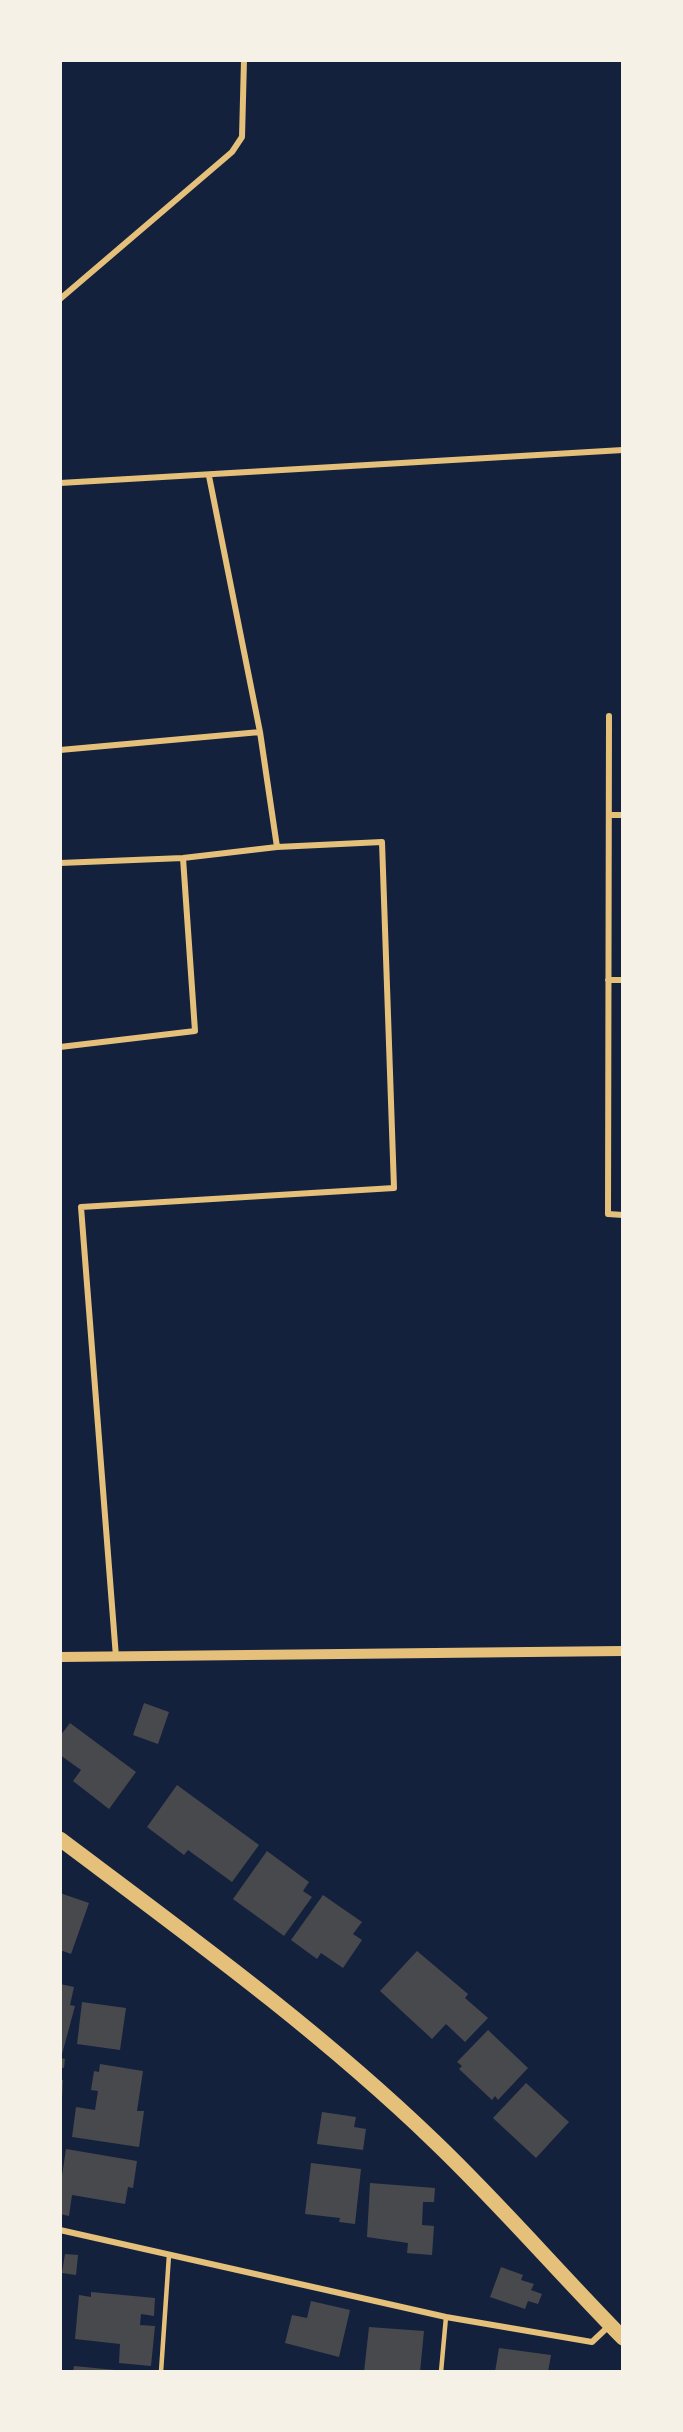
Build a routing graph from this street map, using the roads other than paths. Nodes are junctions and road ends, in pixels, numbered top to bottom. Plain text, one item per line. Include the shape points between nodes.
1 (244, 60) edge
2 (60, 299) edge
3 (623, 450) edge
4 (209, 476) junction
5 (60, 483) edge
6 (609, 716) dead end
7 (260, 732) junction
8 (60, 750) edge
9 (609, 815) junction
10 (623, 815) edge
11 (277, 847) junction
12 (183, 858) junction
13 (60, 863) edge
14 (608, 980) junction
15 (623, 980) edge
16 (60, 1047) edge
17 (623, 1215) edge
18 (623, 1651) edge
19 (60, 1657) edge
20 (116, 1657) junction
21 (60, 1839) edge
22 (60, 2230) edge
23 (169, 2255) junction
24 (446, 2318) junction
25 (610, 2325) junction
26 (623, 2338) edge
27 (161, 2372) edge
28 (441, 2372) edge

1 - 2 street via 243,137 232,152
3 - 4 street
4 - 5 street
4 - 7 street
6 - 9 street
7 - 8 street
7 - 11 street
9 - 10 street
9 - 14 street
11 - 12 street
11 - 20 street via 382,842 394,1188 81,1208
12 - 13 street
12 - 16 street via 195,1031
14 - 15 street
14 - 17 street via 608,1214
18 - 20 street
19 - 20 street
21 - 25 main road via 233,1968 346,2062 435,2141
22 - 23 street
23 - 24 street
23 - 27 lane
24 - 25 street via 592,2342
24 - 28 lane
25 - 26 main road

